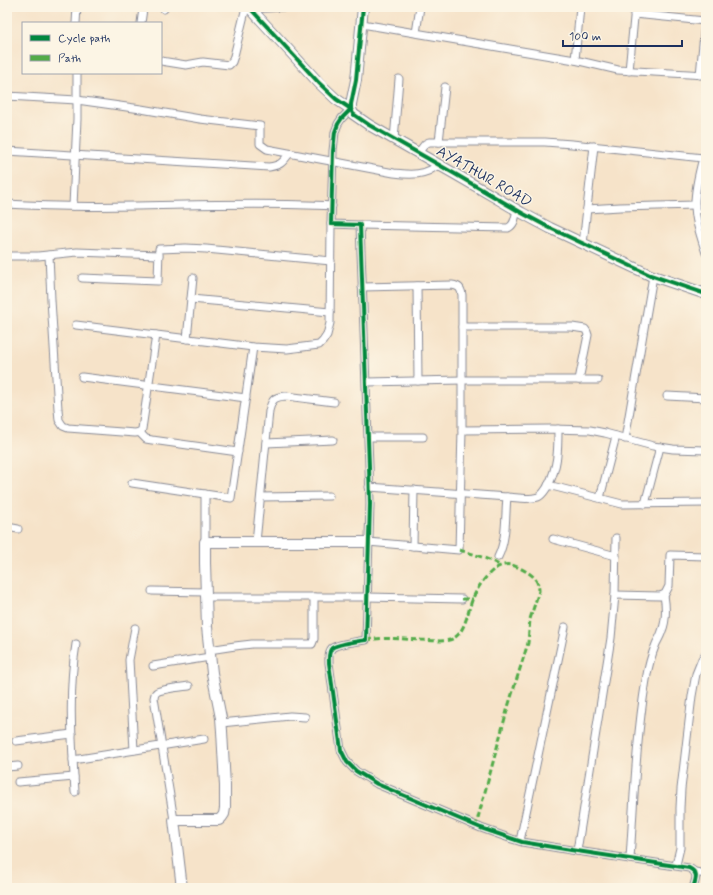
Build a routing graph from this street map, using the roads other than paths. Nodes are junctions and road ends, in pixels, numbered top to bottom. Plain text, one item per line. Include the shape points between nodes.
1 (77, 7) edge
2 (140, 7) edge
3 (283, 7) edge
4 (363, 7) edge
5 (420, 7) edge
6 (578, 7) edge
7 (248, 8) edge
8 (635, 11) edge
9 (706, 13) edge
10 (705, 21) edge
11 (76, 22) edge
12 (141, 22) edge
13 (362, 24) junction
14 (416, 33) junction
15 (162, 60) edge
16 (575, 60) junction
17 (629, 71) junction
18 (77, 74) edge
19 (703, 75) edge
20 (399, 79) dead end
21 (445, 87) dead end
22 (7, 96) edge
23 (77, 100) junction
24 (351, 109) junction
25 (394, 140) junction
26 (439, 142) junction
27 (594, 146) junction
28 (7, 151) edge
29 (418, 153) junction
30 (76, 154) junction
31 (289, 154) junction
32 (332, 161) junction
33 (439, 164) junction
34 (7, 204) edge
35 (73, 206) junction
36 (332, 206) junction
37 (695, 206) junction
38 (587, 209) junction
39 (516, 210) junction
40 (331, 224) junction
41 (360, 225) junction
42 (583, 244) junction
43 (706, 253) edge
44 (49, 255) junction
45 (159, 255) junction
46 (7, 256) edge
47 (331, 261) junction
48 (653, 276) junction
49 (82, 278) dead end
50 (194, 278) dead end
51 (417, 286) junction
52 (362, 287) junction
53 (706, 294) edge
54 (191, 299) junction
55 (330, 312) junction
56 (76, 324) dead end
57 (462, 327) junction
58 (156, 335) junction
59 (186, 339) junction
60 (253, 347) junction
61 (82, 377) dead end
62 (462, 380) junction
63 (579, 380) junction
64 (598, 380) dead end
65 (418, 381) junction
66 (367, 382) junction
67 (148, 386) junction
68 (667, 396) dead end
69 (246, 398) junction
70 (706, 398) edge
71 (334, 402) dead end
72 (558, 429) junction
73 (462, 430) junction
74 (139, 432) junction
75 (616, 436) junction
76 (369, 437) junction
77 (423, 437) dead end
78 (625, 438) junction
79 (333, 440) dead end
80 (266, 443) junction
81 (706, 445) edge
82 (660, 447) junction
83 (706, 450) edge
84 (238, 452) junction
85 (132, 483) dead end
86 (548, 485) junction
87 (369, 487) junction
88 (414, 490) junction
89 (205, 494) junction
90 (460, 494) junction
91 (329, 496) dead end
92 (261, 497) junction
93 (507, 497) junction
94 (600, 498) junction
95 (706, 503) edge
96 (645, 504) junction
97 (7, 527) edge
98 (18, 529) dead end
99 (616, 538) dead end
100 (553, 539) dead end
101 (205, 542) junction
102 (256, 542) junction
103 (368, 542) junction
104 (413, 546) junction
105 (616, 556) junction
106 (706, 556) edge
107 (498, 557) dead end
108 (152, 592) dead end
109 (206, 595) junction
110 (664, 595) junction
111 (367, 596) junction
112 (615, 596) junction
113 (314, 597) junction
114 (462, 599) dead end
115 (565, 627) dead end
116 (135, 628) dead end
117 (76, 644) dead end
118 (706, 653) edge
119 (209, 654) junction
120 (153, 666) dead end
121 (189, 686) dead end
122 (306, 717) dead end
123 (221, 723) junction
124 (72, 734) junction
125 (204, 739) dead end
126 (16, 741) dead end
127 (162, 746) junction
128 (134, 750) junction
129 (73, 760) junction
130 (18, 766) dead end
131 (7, 767) edge
132 (74, 777) junction
133 (18, 782) dead end
134 (75, 792) dead end
135 (174, 820) junction
136 (520, 841) junction
137 (577, 851) junction
138 (630, 859) junction
139 (676, 866) junction
140 (695, 872) junction
141 (706, 874) edge
142 (182, 888) edge
143 (693, 888) edge

1 - 11 street
2 - 12 street via 143,9
3 - 7 street
4 - 13 street
5 - 14 street
6 - 16 street
7 - 15 street via 229,65 203,62 186,64
7 - 24 street, AYATHUR ROAD via 319,83
8 - 10 street
8 - 17 street
9 - 10 street
10 - 19 street
13 - 14 street
13 - 24 street
14 - 16 street
16 - 17 street
17 - 19 street
18 - 23 street
20 - 25 street
21 - 26 street
22 - 23 street
23 - 30 street
23 - 31 street via 260,126 260,144 263,147
24 - 25 street, AYATHUR ROAD via 353,114
24 - 32 street via 337,128
25 - 29 street, AYATHUR ROAD
26 - 27 street via 545,142
26 - 29 street via 425,144
27 - 37 street via 703,158
27 - 38 street
28 - 30 street
29 - 33 street, AYATHUR ROAD
30 - 31 street via 269,167 279,166
30 - 35 street
31 - 32 street
32 - 33 street via 408,175 426,172
32 - 36 street
33 - 39 street, AYATHUR ROAD
34 - 35 street
35 - 36 street
36 - 40 street
37 - 38 street
37 - 43 street
38 - 42 street
39 - 41 street via 512,226 508,228
39 - 42 street, AYATHUR ROAD
40 - 41 street
40 - 47 street
41 - 52 street
42 - 48 street, AYATHUR ROAD
44 - 45 street via 77,252
44 - 46 street
44 - 74 street via 58,408 63,426
45 - 47 street via 159,249 186,248
45 - 49 street via 158,280
47 - 55 street
48 - 53 street, AYATHUR ROAD
48 - 78 street
50 - 54 street
51 - 52 street
51 - 57 street via 458,286 462,290
51 - 65 street
52 - 66 street
54 - 55 street
54 - 59 street
55 - 60 street via 327,334 319,345 287,349
56 - 58 street
57 - 62 street
57 - 63 street via 585,329 588,335
58 - 59 street
58 - 67 street
59 - 60 street
60 - 69 street
61 - 67 street
62 - 63 street
62 - 65 street
62 - 73 street
63 - 64 street
65 - 66 street
66 - 76 street
67 - 69 street
67 - 74 street via 142,429
68 - 70 street
69 - 84 street
71 - 80 street via 286,396 273,400 269,411
72 - 73 street
72 - 75 street via 590,430
72 - 86 street via 556,464
73 - 90 street
74 - 84 street via 146,439
75 - 78 street
75 - 94 street
76 - 77 street
76 - 87 street
78 - 82 street
79 - 80 street
80 - 92 street
81 - 83 street
82 - 83 street
82 - 96 street
84 - 89 street via 231,498
85 - 89 street
86 - 93 street via 539,496
86 - 94 street
87 - 88 street
87 - 103 street
88 - 90 street
88 - 104 street
89 - 101 street
90 - 93 street
90 - 104 street via 458,550
91 - 92 street
92 - 102 street
93 - 107 street via 504,542
94 - 96 street via 622,504
95 - 96 street
97 - 98 street
99 - 105 street
100 - 105 street
101 - 102 street
101 - 109 street
102 - 103 street
103 - 104 street
103 - 111 street
105 - 112 street
106 - 110 street via 670,555 669,586
108 - 109 street
109 - 113 street
109 - 119 street
110 - 112 street
110 - 138 street via 666,610 663,630 651,660 640,724
111 - 113 street
111 - 114 street
111 - 136 street via 366,640 332,648 328,657 341,750 347,762 377,784 481,828
112 - 137 street
113 - 119 street via 312,644 252,644
115 - 136 street
116 - 128 street via 129,660
117 - 124 street via 72,674
118 - 139 street via 696,674 692,696 681,789 680,848
119 - 120 street
119 - 123 street
121 - 127 street via 157,692 155,695 154,704
122 - 123 street via 290,716
123 - 135 street via 224,814 219,820
124 - 126 street
124 - 129 street
125 - 127 street
127 - 128 street
127 - 135 street
128 - 129 street
129 - 132 street
130 - 131 street
132 - 133 street
132 - 134 street
135 - 142 street
136 - 137 street
137 - 138 street
138 - 139 street
139 - 140 street via 689,868
140 - 141 street
140 - 143 street

